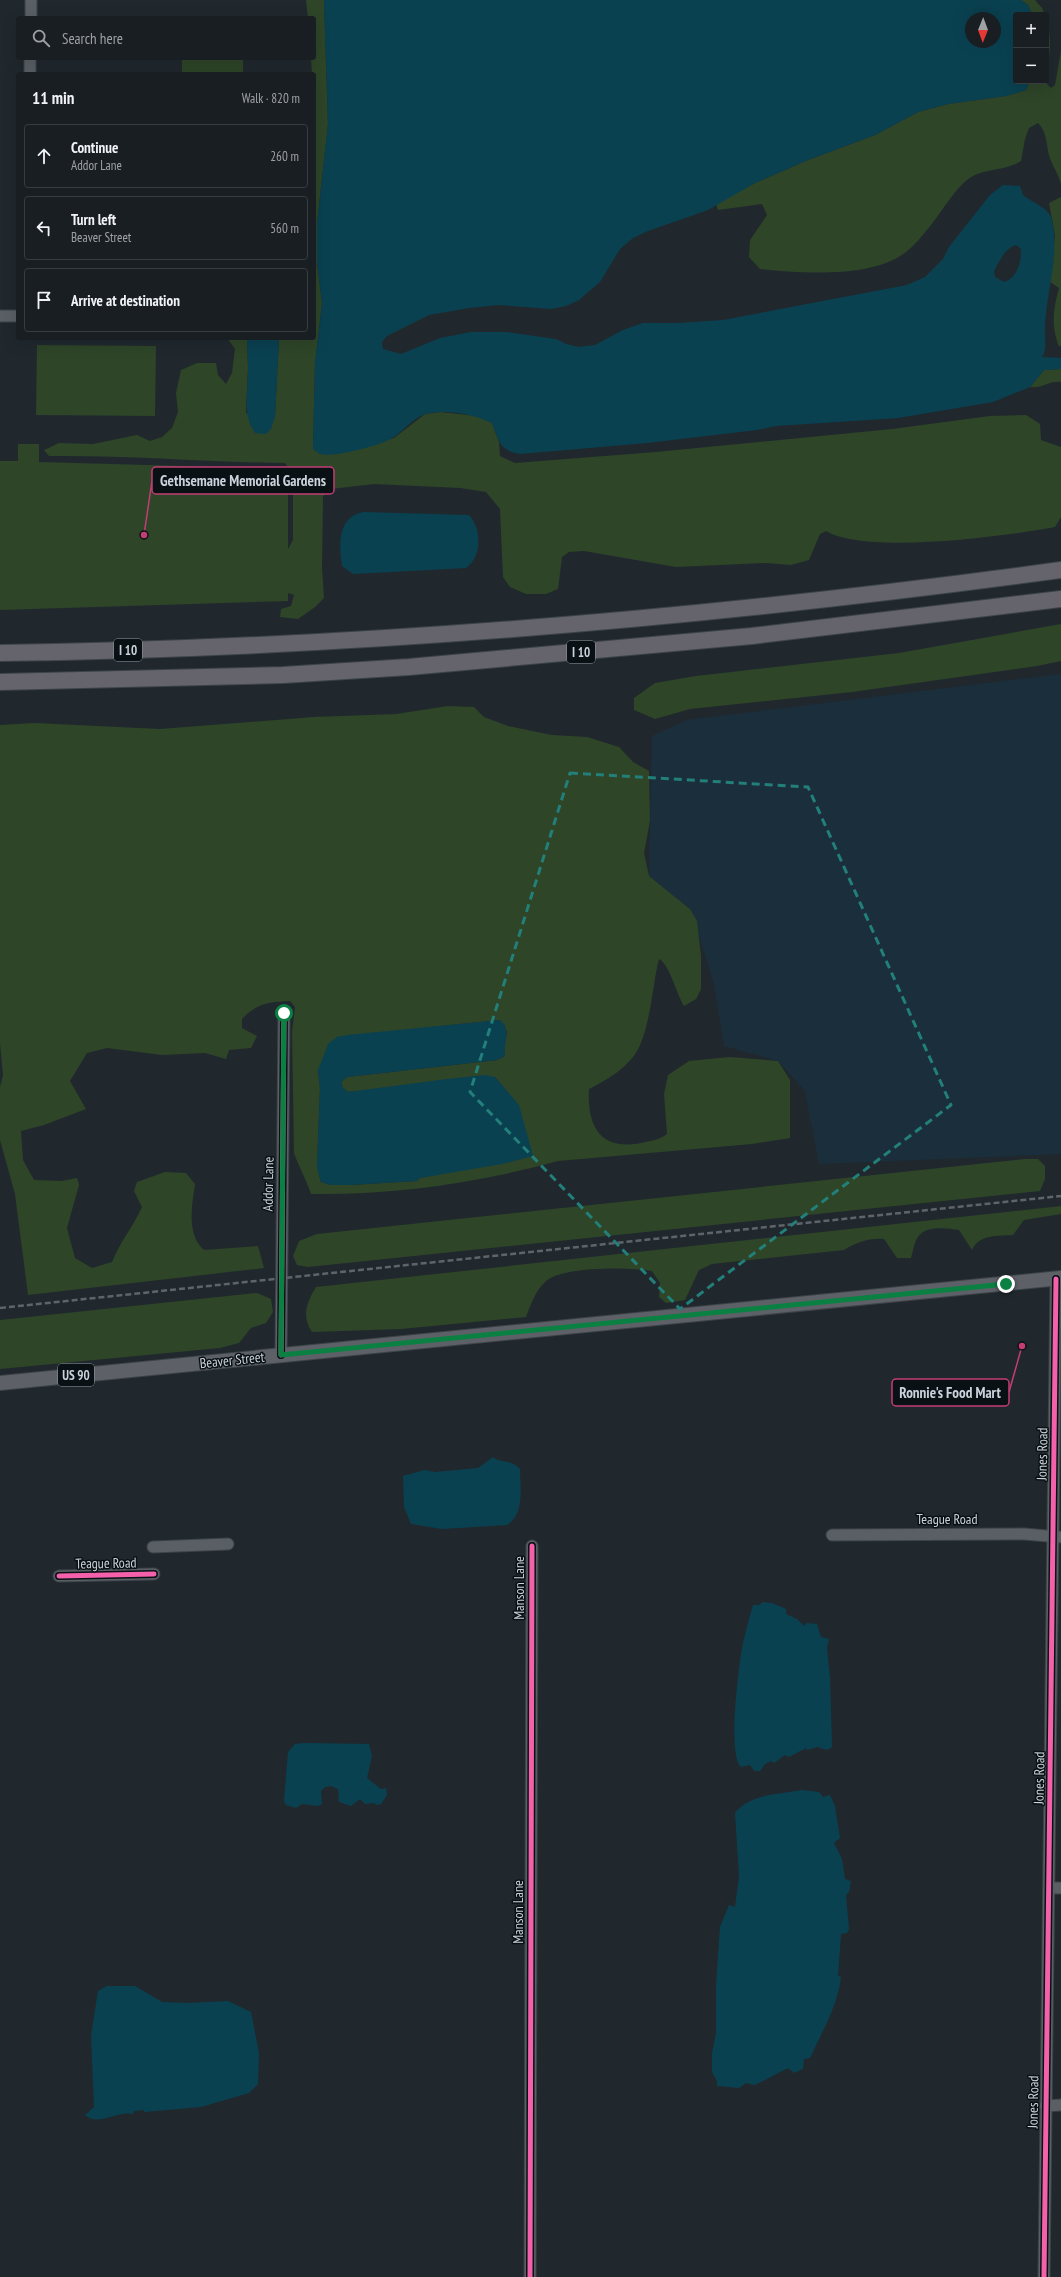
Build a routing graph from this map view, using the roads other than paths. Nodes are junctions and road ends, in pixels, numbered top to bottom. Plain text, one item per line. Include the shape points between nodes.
1 (31, 0) edge
2 (31, 16) edge
3 (30, 60) edge
4 (30, 72) edge
5 (0, 316) edge
6 (16, 316) edge
7 (1061, 570) edge
8 (1061, 599) edge
9 (0, 653) edge
10 (0, 682) edge
11 (284, 1013) dead end
12 (1058, 1278) edge
13 (281, 1355) junction
14 (0, 1383) edge
15 (832, 1535) dead end
16 (1057, 1537) edge
17 (228, 1544) dead end
18 (532, 1546) dead end
19 (153, 1547) dead end
20 (154, 1574) dead end
21 (59, 1576) dead end
22 (1050, 1888) junction
23 (1061, 1888) edge
24 (1061, 2105) edge
25 (1045, 2106) junction
26 (530, 2277) edge
27 (1044, 2277) edge

1 - 2 street
3 - 4 street
5 - 6 street
7 - 9 highway, I 10 via 882,594 655,618 452,634 256,646
8 - 10 highway, I 10 via 752,636 409,667 283,675
11 - 13 street, Addor Lane
12 - 13 main road, Beaver Street / US 90
12 - 16 street, Jones Road
13 - 14 main road, Beaver Street / US 90
15 - 16 street, Teague Road via 1024,1534
16 - 22 street, Jones Road
17 - 19 street, Teague Road
18 - 26 street, Manson Lane
20 - 21 street, Teague Road
22 - 23 street
22 - 25 street, Jones Road
24 - 25 street
25 - 27 street, Jones Road

